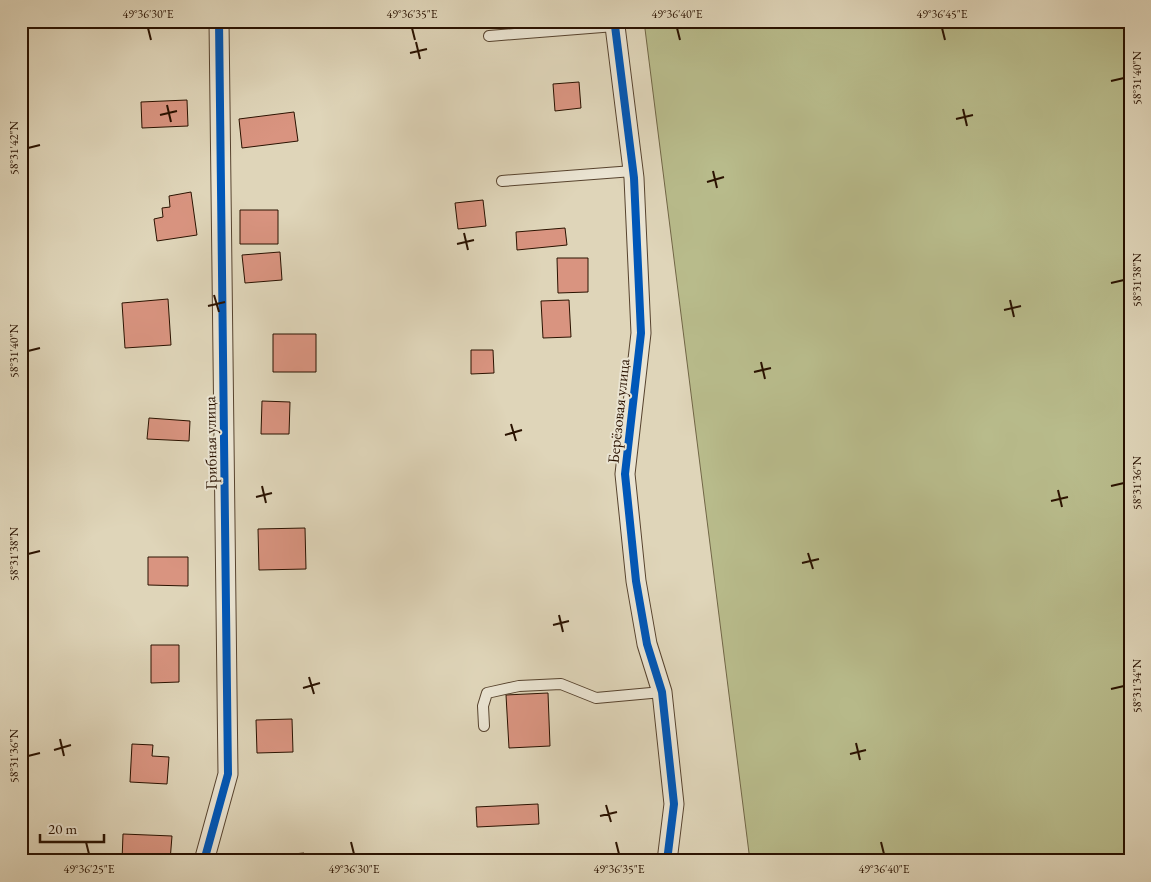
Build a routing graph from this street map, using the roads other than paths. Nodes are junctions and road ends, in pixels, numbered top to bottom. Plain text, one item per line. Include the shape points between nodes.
1 (219, 21) edge
2 (614, 24) edge
3 (489, 36) dead end
4 (633, 171) junction
5 (502, 181) dead end
6 (662, 692) junction
7 (484, 726) dead end
8 (204, 861) edge
9 (667, 861) edge

1 - 8 street, Грибная улица via 228,774
2 - 3 lane
2 - 4 street, Берёзовая улица
4 - 5 lane
4 - 6 street, Берёзовая улица via 641,333 625,474 636,581 647,644
6 - 7 lane via 596,698 561,684 519,686 487,693 483,706
6 - 9 street, Берёзовая улица via 674,804

